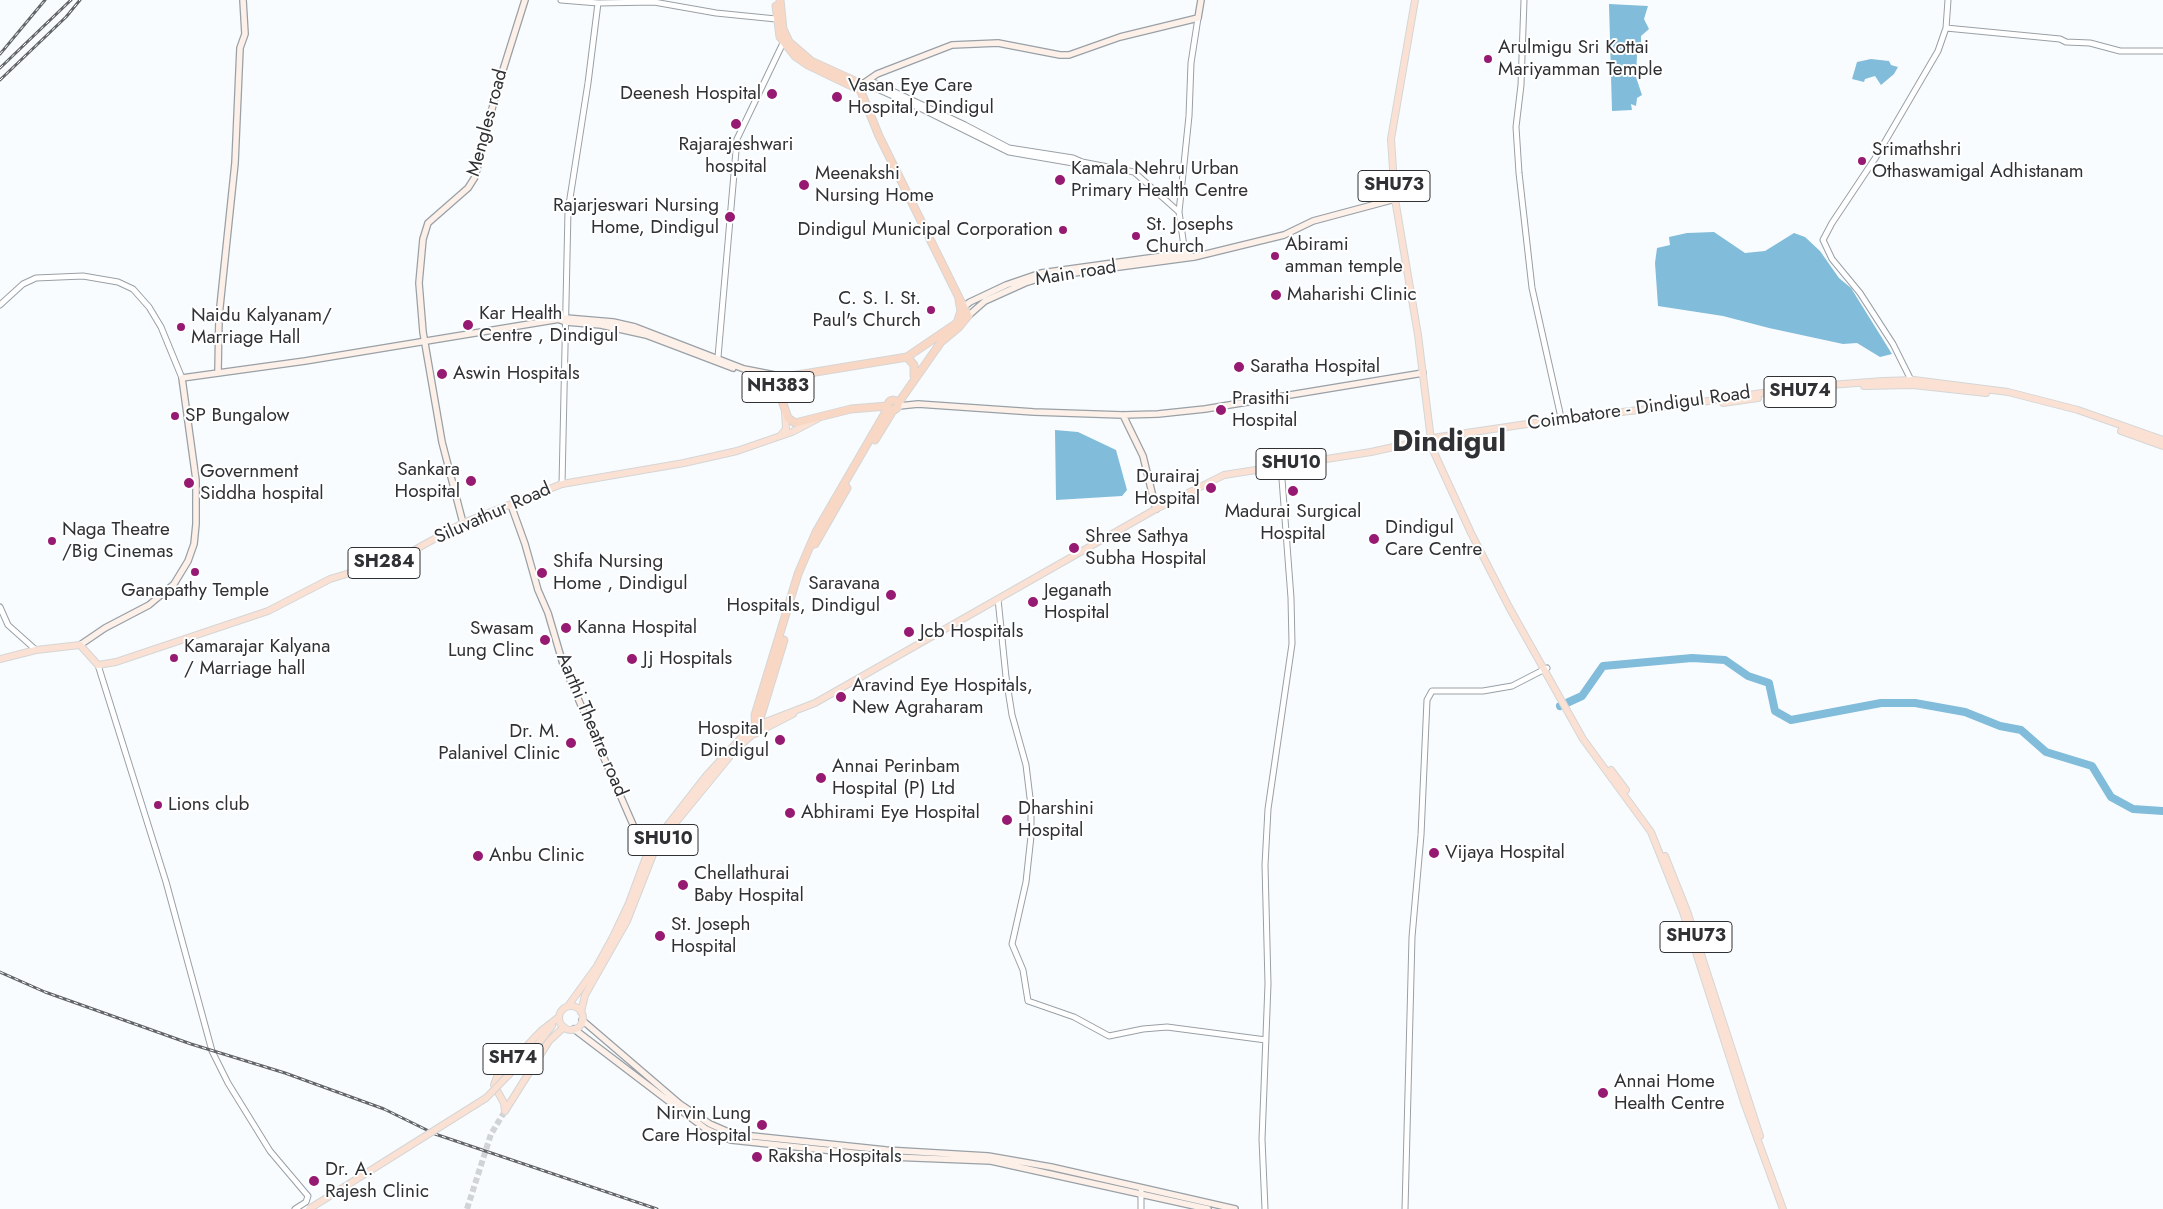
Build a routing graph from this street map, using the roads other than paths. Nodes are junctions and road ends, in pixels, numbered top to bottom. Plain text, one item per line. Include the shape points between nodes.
1 (243, 0) edge
2 (525, 0) edge
3 (561, 0) edge
4 (776, 0) edge
5 (780, 0) edge
6 (1201, 0) edge
7 (1415, 0) edge
8 (1524, 0) edge
9 (1948, 0) edge
10 (598, 3) junction
11 (1198, 18) junction
12 (776, 19) junction
13 (1946, 28) junction
14 (783, 43) junction
15 (2163, 51) edge
16 (860, 82) junction
17 (1395, 200) junction
18 (1179, 212) junction
19 (1185, 253) junction
20 (1194, 257) junction
21 (0, 305) edge
22 (962, 308) junction
23 (968, 316) junction
24 (564, 320) junction
25 (663, 339) junction
26 (425, 340) junction
27 (718, 358) junction
28 (907, 358) junction
29 (218, 372) junction
30 (1423, 373) junction
31 (785, 377) junction
32 (182, 378) junction
33 (912, 381) junction
34 (1912, 383) junction
35 (778, 386) junction
36 (893, 405) junction
37 (874, 407) junction
38 (785, 412) junction
39 (1123, 416) junction
40 (819, 418) junction
41 (1561, 420) junction
42 (880, 422) junction
43 (775, 438) junction
44 (1432, 440) junction
45 (2163, 440) edge
46 (2163, 446) edge
47 (1281, 466) junction
48 (562, 484) junction
49 (511, 505) junction
50 (1156, 509) junction
51 (463, 523) junction
52 (998, 598) junction
53 (0, 607) edge
54 (80, 645) junction
55 (36, 650) junction
56 (0, 659) edge
57 (98, 665) junction
58 (1546, 669) junction
59 (798, 710) junction
60 (757, 727) junction
61 (652, 851) junction
62 (568, 1006) junction
63 (581, 1012) junction
64 (559, 1018) junction
65 (582, 1020) junction
66 (563, 1027) junction
67 (574, 1028) junction
68 (546, 1034) junction
69 (1266, 1040) junction
70 (1141, 1190) junction
71 (295, 1209) edge
72 (309, 1209) edge
73 (1141, 1209) edge
74 (1208, 1209) edge
75 (1235, 1209) edge
76 (1265, 1209) edge
77 (1405, 1209) edge
78 (1784, 1209) edge

1 - 29 main road via 245,34 240,48 235,163 219,316
2 - 26 main road, Mengles road via 497,89 475,177 468,188 425,228 419,283
3 - 10 street
4 - 12 highway
5 - 16 highway via 783,29 789,42 811,61
6 - 11 main road
7 - 17 main road, SHU73 via 1391,130
8 - 41 street via 1516,127 1519,173 1532,288
9 - 13 street
10 - 12 street via 654,2
10 - 24 street via 568,211
11 - 16 main road via 1120,37 1067,56 998,43 952,45
11 - 18 street via 1191,63
12 - 14 highway
13 - 15 street via 2054,38 2120,50
13 - 34 street via 1938,50 1876,157 1823,240 1832,259 1860,293 1893,344
14 - 16 highway via 808,65
14 - 27 street via 737,139
16 - 18 street via 965,125 1009,148 1134,172
16 - 22 highway via 860,90 879,136
17 - 20 main road, Main road via 1320,219 1284,235
17 - 30 main road, SHU73
18 - 19 street
19 - 20 main road
19 - 22 main road, Main road via 1041,273 1006,285
20 - 23 main road, Main road via 1044,277 1025,282 985,301
21 - 32 street via 23,284 36,278 83,276 118,282 133,289 150,307
22 - 23 highway
22 - 28 highway, NH383 via 957,323
23 - 33 highway via 941,342
24 - 25 main road via 613,322
24 - 26 main road
24 - 48 street
25 - 27 main road
25 - 35 main road
26 - 29 main road
26 - 51 main road, Mengles road via 442,442
27 - 31 main road via 744,369
28 - 31 highway, NH383
28 - 33 highway via 914,365
29 - 32 main road
30 - 39 main road via 1205,409
30 - 44 main road, SHU73
31 - 35 highway, NH383
32 - 54 main road via 196,480 196,524 188,561 174,584 150,605
33 - 36 highway
34 - 41 main road, Coimbatore - Dindigul Road / SHU74 via 1802,387
34 - 45 main road, Coimbatore - Dindigul Road / SHU74 via 2008,392 2042,399
34 - 46 main road, Coimbatore - Dindigul Road / SHU74 via 2040,402
35 - 38 highway, NH383
36 - 37 highway, NH383
36 - 39 main road
36 - 42 highway
36 - 60 highway via 806,562
37 - 40 highway, NH383 via 850,409
37 - 42 highway via 880,414
38 - 40 highway, NH383 via 790,422 795,423
38 - 43 main road via 786,429
39 - 50 main road via 1143,456
40 - 43 main road, Siluvathur Road / SH284
41 - 44 main road, Coimbatore - Dindigul Road / SHU74
42 - 60 highway via 805,556 755,715
43 - 48 main road, Siluvathur Road / SH284 via 684,463
44 - 47 main road, SHU10
44 - 58 main road, SHU73 via 1474,531
47 - 50 main road, SHU10 via 1224,475
47 - 69 street via 1292,644 1268,809
48 - 49 main road, Siluvathur Road / SH284
49 - 51 main road, Siluvathur Road / SH284
49 - 61 main road, Aarthi Theatre road via 563,664 634,827
50 - 52 main road, SHU10
51 - 57 main road, Siluvathur Road / SH284 via 409,553 330,579 268,611 116,662
52 - 59 main road, SHU10
52 - 69 street via 1012,715 1026,765 1031,806 1026,882 1012,944 1023,970 1028,1001 1074,1017 1109,1036 1167,1027
53 - 55 street via 8,625
54 - 55 main road
54 - 57 main road
55 - 56 main road
57 - 71 street via 166,882 212,1051 266,1144 308,1196 306,1202
58 - 77 street via 1506,688 1432,691 1427,700 1421,835 1412,938
58 - 78 main road, SHU73 via 1583,739 1650,827 1715,1001 1745,1105
59 - 60 main road, SHU10
59 - 60 main road, SHU10 via 786,719
60 - 61 main road, SHU10
61 - 62 main road, SHU10 via 613,938
61 - 63 main road, SHU10 via 627,921 585,995
62 - 63 main road
62 - 64 main road, SHU10 via 563,1008
63 - 65 main road, SHU10
64 - 66 main road
64 - 66 main road, SH74 via 543,1029 497,1077 494,1085 505,1111 549,1040
64 - 68 main road, SHU10
65 - 67 main road
65 - 70 main road via 680,1104 725,1131 744,1136 878,1150 988,1156 1051,1167
66 - 67 main road
66 - 68 main road, SHU10
67 - 70 main road via 675,1106 706,1128 731,1140 891,1157 991,1162
68 - 72 main road, SHU10, bridge via 486,1098
69 - 76 street via 1262,1131
70 - 73 street
70 - 74 main road
70 - 75 main road

